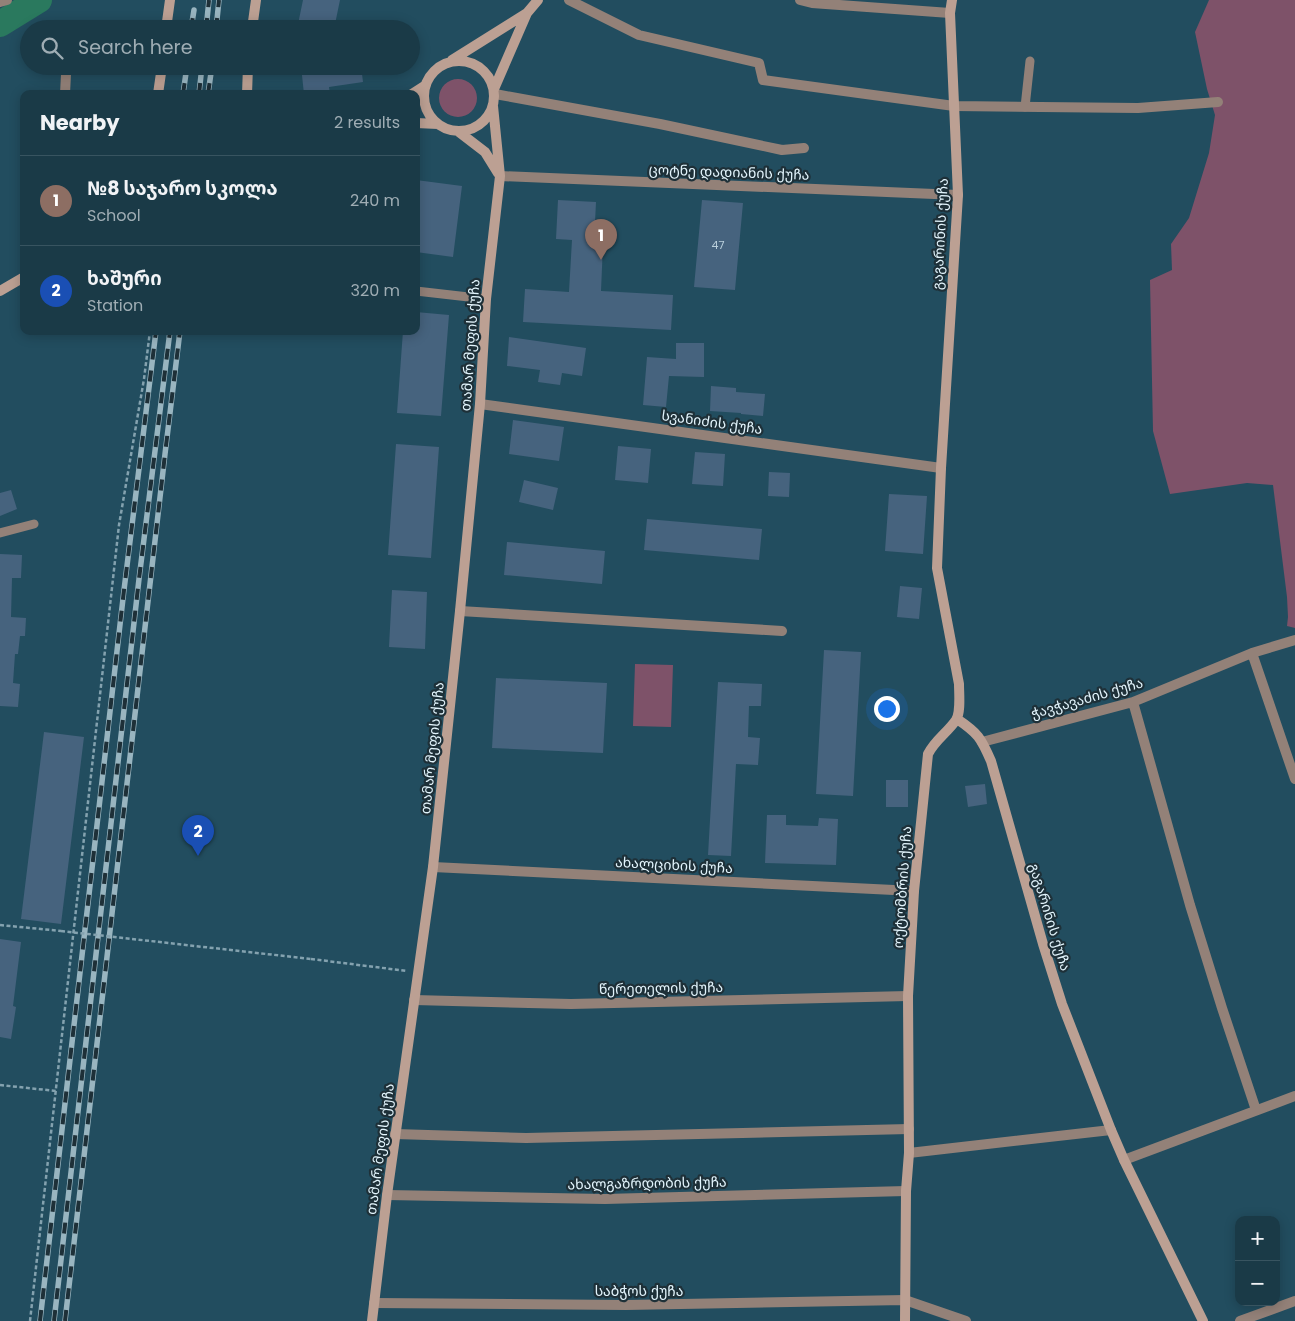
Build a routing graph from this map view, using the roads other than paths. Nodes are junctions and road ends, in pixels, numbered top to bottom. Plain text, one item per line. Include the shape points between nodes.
1 (7, 0) edge
2 (170, 0) edge
3 (256, 0) edge
4 (538, 0) edge
5 (569, 0) edge
6 (800, 0) edge
7 (952, 0) edge
8 (0, 2) edge
9 (527, 13) junction
10 (950, 13) junction
11 (167, 20) edge
12 (253, 20) edge
13 (1030, 61) dead end
14 (448, 62) junction
15 (66, 75) edge
16 (161, 75) edge
17 (248, 75) edge
18 (426, 85) junction
19 (65, 90) edge
20 (159, 90) edge
21 (247, 90) edge
22 (418, 90) edge
23 (494, 92) junction
24 (1218, 102) dead end
25 (493, 106) junction
26 (954, 106) junction
27 (1025, 106) junction
28 (420, 122) edge
29 (438, 124) junction
30 (459, 132) junction
31 (804, 148) dead end
32 (500, 176) junction
33 (958, 195) junction
34 (20, 279) edge
35 (0, 291) edge
36 (420, 291) edge
37 (486, 299) junction
38 (480, 404) junction
39 (941, 468) junction
40 (34, 524) dead end
41 (0, 533) edge
42 (460, 611) junction
43 (782, 631) dead end
44 (1295, 640) edge
45 (1252, 654) junction
46 (1133, 702) junction
47 (957, 719) junction
48 (982, 742) junction
49 (1295, 779) edge
50 (432, 867) junction
51 (914, 891) junction
52 (908, 996) junction
53 (414, 1000) junction
54 (1295, 1096) edge
55 (1256, 1110) junction
56 (909, 1129) junction
57 (1111, 1130) junction
58 (396, 1134) junction
59 (909, 1154) junction
60 (1124, 1160) junction
61 (906, 1191) junction
62 (387, 1196) junction
63 (905, 1300) junction
64 (1295, 1301) edge
65 (374, 1303) junction
66 (372, 1321) edge
67 (905, 1321) edge
68 (966, 1321) edge
69 (1203, 1321) edge
70 (1240, 1321) edge

1 - 8 street
2 - 11 street
3 - 12 street
4 - 9 street
5 - 26 street via 639,35 760,63 763,80
6 - 10 street
7 - 10 street, გაგარინის ქუჩა
9 - 14 street
9 - 23 street
10 - 26 street, გაგარინის ქუჩა
13 - 27 lane
14 - 18 street via 431,75
14 - 23 street via 472,63 482,69 490,78
15 - 19 street
16 - 20 street
17 - 21 street
18 - 22 street
18 - 29 street via 426,106
23 - 25 street
23 - 31 street via 782,150
24 - 27 street via 1138,108
25 - 30 street via 479,125
25 - 32 street, თამარ მეფის ქუჩა
26 - 27 street
26 - 33 street, გაგარინის ქუჩა
28 - 29 street
29 - 30 street
30 - 32 street via 485,152
32 - 33 street, ცოტნე დადიანის ქუჩა
32 - 37 street, თამარ მეფის ქუჩა
33 - 39 street, გაგარინის ქუჩა
34 - 35 street
36 - 37 lane
37 - 38 street, თამარ მეფის ქუჩა
38 - 39 street, სვანიძის ქუჩა
38 - 42 street, თამარ მეფის ქუჩა
39 - 47 street via 937,568 959,684
40 - 41 lane
42 - 43 street
42 - 50 street, თამარ მეფის ქუჩა
44 - 45 street, ჭავჭავაძის ქუჩა
45 - 46 street, ჭავჭავაძის ქუჩა
45 - 49 street
46 - 48 street, ჭავჭავაძის ქუჩა
46 - 55 street via 1190,906
47 - 48 street, გაგარინის ქუჩა via 975,732
47 - 51 street, ოქტომბრის ქუჩა via 928,754
48 - 57 street, გაგარინის ქუჩა via 991,761 1059,996
50 - 51 street, ახალციხის ქუჩა
50 - 53 street, თამარ მეფის ქუჩა
51 - 52 street, ოქტომბრის ქუჩა
52 - 53 street, წერეთელის ქუჩა via 571,1004
52 - 56 street, ოქტომბრის ქუჩა
53 - 58 street, თამარ მეფის ქუჩა
54 - 55 street
55 - 60 street
56 - 58 street via 526,1138
56 - 59 street, ოქტომბრის ქუჩა
57 - 59 street
57 - 60 street, გაგარინის ქუჩა
58 - 62 street, თამარ მეფის ქუჩა
59 - 61 street, ოქტომბრის ქუჩა
60 - 69 street, გაგარინის ქუჩა
61 - 62 street, ახალგაზრდობის ქუჩა via 605,1199
61 - 63 street, ოქტომბრის ქუჩა
62 - 65 street, თამარ მეფის ქუჩა
63 - 65 street, საბჭოს ქუჩა via 626,1305
63 - 67 street, ოქტომბრის ქუჩა
63 - 68 street
64 - 70 street
65 - 66 street, თამარ მეფის ქუჩა

